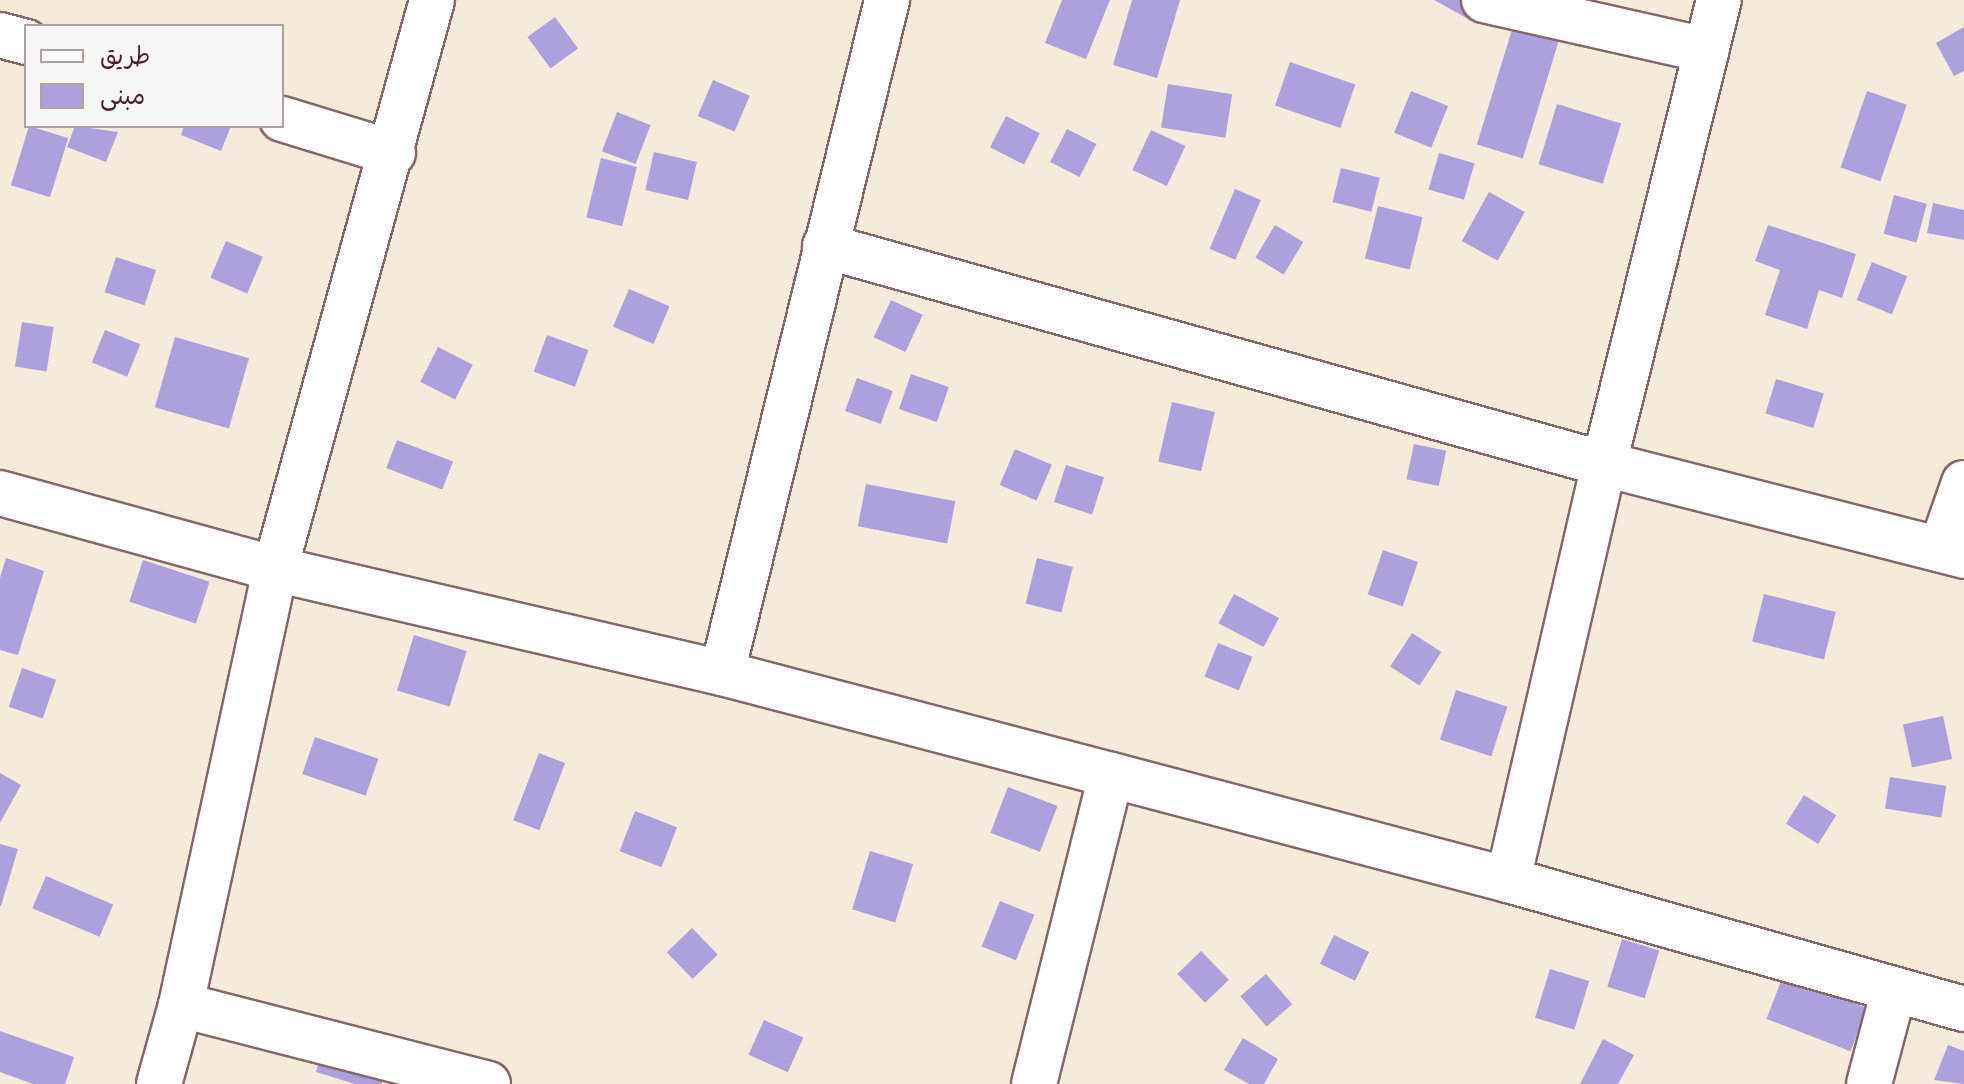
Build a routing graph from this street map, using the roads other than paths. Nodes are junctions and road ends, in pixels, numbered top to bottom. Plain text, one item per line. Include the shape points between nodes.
1 (432, 0) edge
2 (887, 0) edge
3 (1484, 0) edge
4 (1719, 0) edge
5 (0, 35) edge
6 (24, 41) edge
7 (1706, 50) junction
8 (284, 120) edge
9 (393, 153) junction
10 (825, 246) junction
11 (1604, 464) junction
12 (1964, 483) edge
13 (0, 493) edge
14 (1953, 552) edge
15 (275, 569) junction
16 (722, 673) junction
17 (1111, 775) junction
18 (1508, 880) junction
19 (1894, 990) junction
20 (181, 1005) junction
21 (1964, 1009) edge
22 (159, 1084) edge
23 (488, 1084) edge
24 (1034, 1084) edge
25 (1869, 1084) edge

1 - 9 street
2 - 10 street
3 - 7 street
4 - 7 street
5 - 6 street
7 - 11 street
8 - 9 street
9 - 15 street
10 - 11 street
10 - 16 street
11 - 14 street
11 - 18 street
12 - 14 street
13 - 15 street
15 - 16 street
15 - 20 street
16 - 17 street
17 - 18 street
17 - 24 street
18 - 19 street
19 - 21 street
19 - 25 street
20 - 22 street
20 - 23 street

